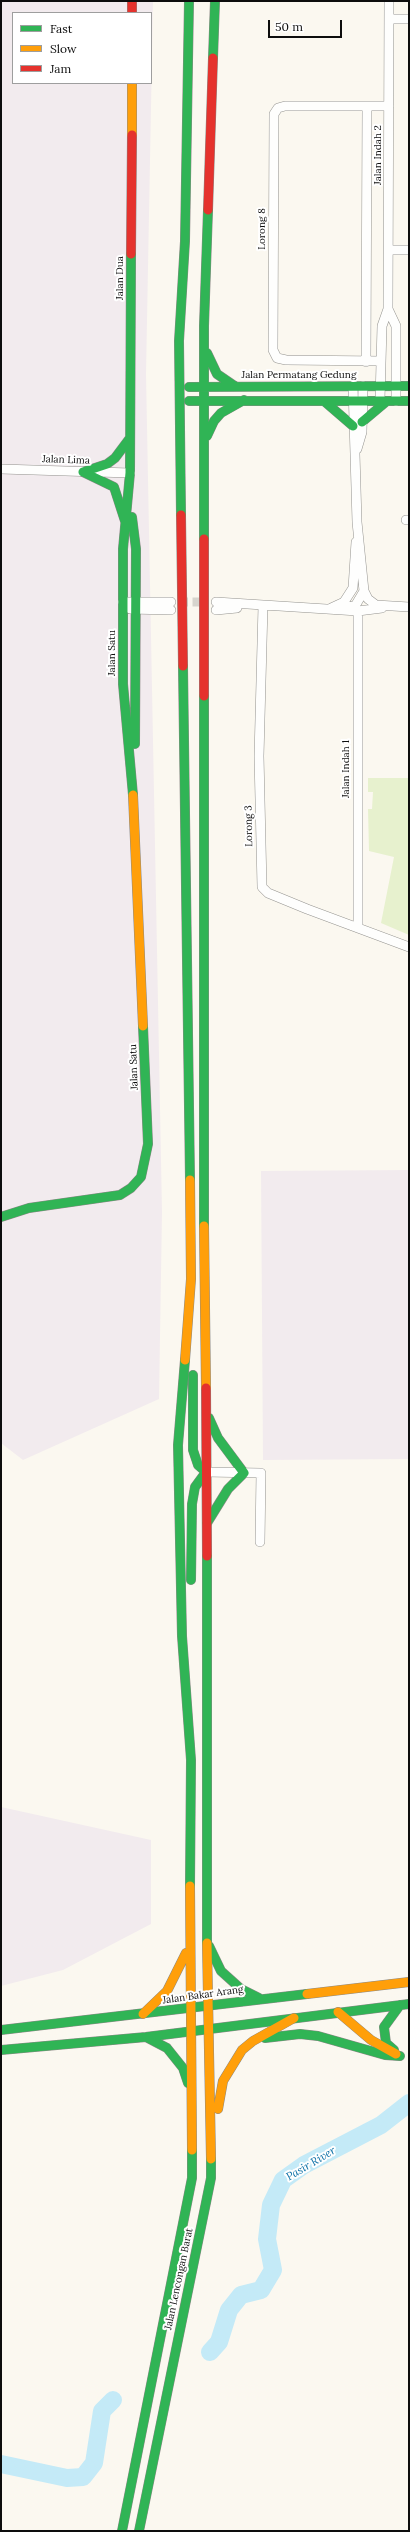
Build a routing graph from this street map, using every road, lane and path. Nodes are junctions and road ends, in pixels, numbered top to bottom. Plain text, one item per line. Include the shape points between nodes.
1 (132, 1) edge
2 (189, 1) edge
3 (215, 1) edge
4 (389, 1) edge
5 (132, 12) edge
6 (389, 19) junction
7 (409, 19) edge
8 (132, 84) edge
9 (367, 106) junction
10 (389, 106) junction
11 (187, 115) junction
12 (212, 116) junction
13 (185, 241) junction
14 (389, 250) junction
15 (409, 250) edge
16 (388, 309) junction
17 (204, 346) junction
18 (381, 361) junction
19 (366, 362) junction
20 (353, 386) junction
21 (363, 386) junction
22 (380, 386) junction
23 (396, 386) junction
24 (409, 386) edge
25 (189, 387) junction
26 (205, 387) junction
27 (236, 387) junction
28 (244, 400) junction
29 (189, 401) junction
30 (205, 401) junction
31 (324, 401) junction
32 (358, 401) junction
33 (388, 401) junction
34 (409, 401) edge
35 (362, 422) junction
36 (353, 426) junction
37 (130, 438) junction
38 (205, 441) junction
39 (356, 450) junction
40 (1, 469) edge
41 (83, 472) junction
42 (130, 473) junction
43 (129, 500) junction
44 (357, 522) junction
45 (126, 525) junction
46 (180, 556) junction
47 (364, 591) junction
48 (123, 606) junction
49 (136, 606) junction
50 (171, 606) tunnel mouth
51 (216, 606) tunnel mouth
52 (262, 606) junction
53 (389, 607) junction
54 (409, 607) edge
55 (328, 609) junction
56 (358, 611) junction
57 (134, 806) junction
58 (358, 926) junction
59 (409, 947) edge
60 (1, 1217) edge
61 (191, 1279) junction
62 (206, 1411) junction
63 (206, 1472) junction
64 (244, 1474) junction
65 (207, 1523) junction
66 (260, 1542) dead end
67 (182, 1636) junction
68 (207, 1943) junction
69 (189, 1944) junction
70 (409, 1982) edge
71 (259, 1998) junction
72 (404, 2004) edge
73 (209, 2006) junction
74 (190, 2008) junction
75 (338, 2012) junction
76 (143, 2014) junction
77 (294, 2018) junction
78 (210, 2029) junction
79 (1, 2030) edge
80 (190, 2030) junction
81 (146, 2037) junction
82 (254, 2041) junction
83 (1, 2050) edge
84 (405, 2058) edge
85 (192, 2092) junction
86 (212, 2154) junction
87 (122, 2531) edge
88 (139, 2531) edge

1 - 5 main road
2 - 11 main road
3 - 12 main road, Jalan Lencongan Barat
4 - 6 street, Jalan Indah 2
6 - 7 street
6 - 10 street, Jalan Indah 2
8 - 37 main road, Jalan Dua
9 - 10 street, Lorong 8
9 - 19 street
9 - 19 street, Lorong 8 via 285,106 278,108 274,114 273,308 273,350 277,358
10 - 14 street, Jalan Indah 2
11 - 12 main road
11 - 13 main road
12 - 17 main road, Jalan Lencongan Barat
13 - 25 main road
13 - 46 main road via 179,333
14 - 15 street
14 - 16 street, Jalan Indah 2
16 - 18 street, Jalan Indah 2 via 382,326
16 - 23 street, Jalan Indah 2 via 396,326
17 - 26 main road, Jalan Lencongan Barat
17 - 27 main road via 217,374
18 - 19 street, Lorong 8
18 - 22 street, Jalan Indah 2
20 - 21 main road, Jalan Permatang Gedung
20 - 27 main road, Jalan Permatang Gedung
20 - 32 street
21 - 22 main road, Jalan Permatang Gedung
21 - 32 street
22 - 23 main road, Jalan Permatang Gedung
22 - 33 street, Jalan Indah 2
23 - 24 main road, Jalan Permatang Gedung
23 - 33 street, Jalan Indah 2
25 - 26 main road, Jalan Permatang Gedung
25 - 29 main road
26 - 27 main road, Jalan Permatang Gedung
26 - 30 main road, Jalan Lencongan Barat
28 - 30 main road
28 - 31 main road
28 - 38 main road via 221,413 214,421
29 - 30 main road
29 - 46 main road via 187,525
30 - 38 main road, Jalan Lencongan Barat
31 - 32 main road
31 - 36 main road
32 - 33 main road
32 - 35 street
32 - 36 street
33 - 34 main road
33 - 35 main road
35 - 39 street via 362,432
36 - 39 street
37 - 41 main road via 115,458 107,464
37 - 42 main road, Jalan Dua
38 - 62 main road, Jalan Lencongan Barat via 203,1111
39 - 44 street
40 - 41 street, Jalan Lima
41 - 42 street, Jalan Lima
41 - 45 main road via 114,487
42 - 43 main road, Jalan Satu
43 - 45 main road, Jalan Satu
43 - 49 main road, Jalan Satu via 136,549
44 - 47 street
44 - 55 street via 353,588 344,602
45 - 48 main road, Jalan Satu via 123,549
46 - 61 main road
47 - 53 street via 372,603
47 - 55 street via 355,606
48 - 49 street
48 - 57 main road, Jalan Satu via 123,684
49 - 50 street
49 - 57 main road, Jalan Satu
51 - 52 street
52 - 55 street
52 - 58 street, Lorong 3 via 259,756 262,888 268,893
53 - 54 street
53 - 56 street
55 - 56 street
56 - 58 street, Jalan Indah 1
57 - 60 main road, Jalan Satu via 148,1144 146,1162 141,1177 120,1195 29,1208
58 - 59 street, Lorong 3
61 - 63 main road via 194,1319 192,1450 198,1465
61 - 67 main road via 178,1445
62 - 63 main road, Jalan Lencongan Barat
62 - 64 main road via 218,1438
63 - 64 street
63 - 65 main road, Jalan Lencongan Barat
63 - 67 main road via 195,1487 192,1504 191,1581
64 - 65 main road via 228,1489
64 - 66 street via 261,1473
65 - 68 main road, Jalan Lencongan Barat
67 - 69 main road, Jalan Lencongan Barat via 191,1760
68 - 71 main road via 222,1971 241,1989
68 - 73 main road, Jalan Lencongan Barat
69 - 74 main road, Jalan Lencongan Barat
69 - 76 main road via 167,1991
70 - 71 main road, Jalan Bakar Arang
71 - 73 main road, Jalan Bakar Arang
72 - 75 main road
72 - 84 main road via 388,2020 384,2037 386,2043
73 - 74 main road, Jalan Bakar Arang
73 - 78 main road, Jalan Lencongan Barat
74 - 76 main road, Jalan Bakar Arang
74 - 80 main road, Jalan Lencongan Barat
75 - 77 main road
75 - 84 main road via 371,2040
76 - 79 main road, Jalan Bakar Arang
77 - 78 main road
77 - 82 main road
78 - 80 main road
78 - 86 main road, Jalan Lencongan Barat
80 - 81 main road
80 - 85 main road, Jalan Lencongan Barat
81 - 83 main road
81 - 85 main road via 167,2048 183,2068
82 - 84 main road via 300,2034 325,2037 385,2055
82 - 86 main road via 242,2050 223,2081
85 - 87 main road, Jalan Lencongan Barat via 192,2178
86 - 88 main road, Jalan Lencongan Barat via 211,2178

